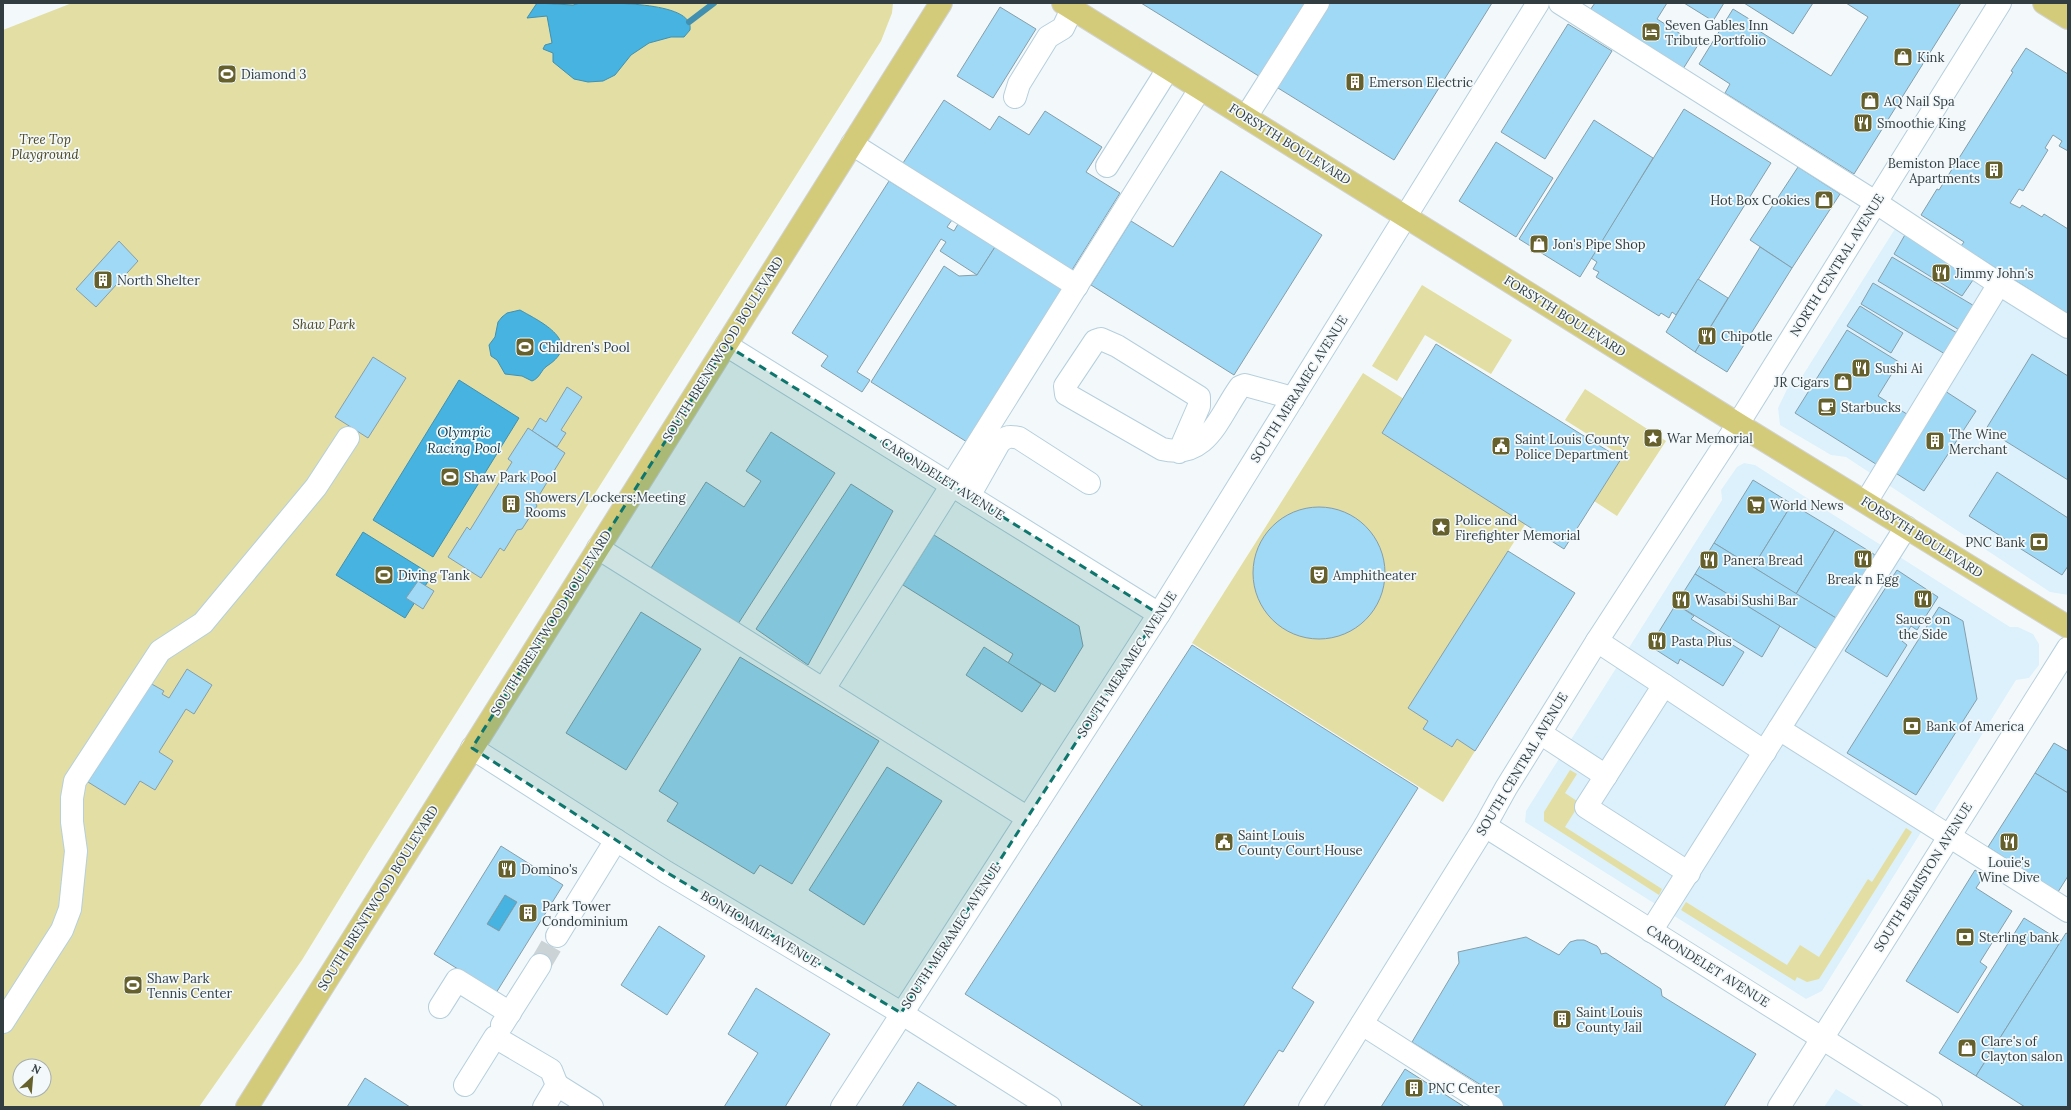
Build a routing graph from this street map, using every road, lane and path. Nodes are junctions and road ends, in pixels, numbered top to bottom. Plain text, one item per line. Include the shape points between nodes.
1 (941, 3) edge
2 (1318, 3) edge
3 (1538, 3) edge
4 (1560, 3) edge
5 (2000, 3) edge
6 (2044, 3) edge
7 (1066, 13) edge
8 (2068, 18) edge
9 (1168, 69) junction
10 (1200, 89) junction
11 (1021, 97) dead end
12 (1246, 117) junction
13 (852, 144) junction
14 (1107, 166) dead end
15 (1875, 202) junction
16 (1405, 216) junction
17 (1999, 284) junction
18 (1077, 286) junction
19 (2068, 327) edge
20 (726, 345) junction
21 (1293, 398) junction
22 (1738, 424) junction
23 (348, 438) dead end
24 (1179, 452) junction
25 (1089, 483) dead end
26 (961, 490) junction
27 (1866, 502) junction
28 (1906, 527) junction
29 (598, 548) junction
30 (1159, 614) junction
31 (2068, 627) edge
32 (1597, 641) junction
33 (2068, 648) edge
34 (1664, 685) junction
35 (824, 690) junction
36 (1779, 729) junction
37 (1540, 733) junction
38 (472, 748) junction
39 (1766, 752) junction
40 (1606, 776) junction
41 (1028, 818) junction
42 (1485, 826) junction
43 (1949, 836) junction
44 (616, 840) junction
45 (1689, 873) junction
46 (2068, 911) edge
47 (1651, 931) junction
48 (557, 936) tunnel mouth
49 (540, 965) tunnel mouth
50 (440, 1008) dead end
51 (510, 1013) junction
52 (901, 1014) junction
53 (3, 1022) edge
54 (1362, 1024) junction
55 (495, 1037) junction
56 (1823, 1039) junction
57 (465, 1085) dead end
58 (557, 1085) junction
59 (247, 1105) edge
60 (544, 1107) edge
61 (592, 1107) edge
62 (842, 1107) edge
63 (1050, 1107) edge
64 (1310, 1107) edge
65 (1492, 1107) edge
66 (1779, 1107) edge
67 (1931, 1107) edge

1 - 13 main road, SOUTH BRENTWOOD BOULEVARD
2 - 12 street
3 - 16 street, SOUTH MERAMEC AVENUE
4 - 15 street
5 - 15 street, NORTH CENTRAL AVENUE
6 - 8 main road
7 - 9 main road, FORSYTH BOULEVARD
7 - 11 street via 1019,84
9 - 10 main road, FORSYTH BOULEVARD
9 - 14 street
10 - 12 main road, FORSYTH BOULEVARD
10 - 18 street
12 - 16 main road, FORSYTH BOULEVARD
13 - 18 street
13 - 20 main road, SOUTH BRENTWOOD BOULEVARD
15 - 17 street
15 - 22 street, NORTH CENTRAL AVENUE
16 - 21 street, SOUTH MERAMEC AVENUE
16 - 22 main road, FORSYTH BOULEVARD
17 - 19 street
17 - 27 street
18 - 26 street
20 - 26 street, CARONDELET AVENUE
20 - 29 main road, SOUTH BRENTWOOD BOULEVARD
21 - 24 street via 1245,385 1240,387 1203,443
21 - 30 street, SOUTH MERAMEC AVENUE
22 - 27 main road, FORSYTH BOULEVARD
22 - 32 street, SOUTH CENTRAL AVENUE
23 - 53 street via 316,488 203,623 160,651 75,781 72,822 76,851 70,909 62,930
24 - 24 street via 1162,449 1066,394 1065,386 1095,341 1101,339 1112,343 1199,397 1199,406
25 - 26 street via 1019,438 1010,436 999,443
26 - 30 street, CARONDELET AVENUE
26 - 35 street
27 - 28 main road, FORSYTH BOULEVARD
28 - 31 main road, FORSYTH BOULEVARD
28 - 36 street
29 - 35 street
29 - 38 main road, SOUTH BRENTWOOD BOULEVARD
30 - 41 street, SOUTH MERAMEC AVENUE
32 - 34 street
32 - 37 street, SOUTH CENTRAL AVENUE
33 - 43 street, SOUTH BEMISTON AVENUE
34 - 39 street
34 - 40 street
35 - 41 street
36 - 39 street
36 - 43 street
37 - 40 street
37 - 42 street, SOUTH CENTRAL AVENUE
38 - 44 street, BONHOMME AVENUE
38 - 59 main road, SOUTH BRENTWOOD BOULEVARD
39 - 45 street
40 - 45 street via 1586,807
41 - 52 street, SOUTH MERAMEC AVENUE
42 - 47 street, CARONDELET AVENUE
42 - 54 street, SOUTH CENTRAL AVENUE
43 - 46 street
43 - 56 street, SOUTH BEMISTON AVENUE
44 - 48 street
44 - 52 street, BONHOMME AVENUE
45 - 47 street
47 - 56 street, CARONDELET AVENUE
49 - 51 street
50 - 51 street via 457,980
51 - 55 street
52 - 62 street, SOUTH MERAMEC AVENUE
52 - 63 street, BONHOMME AVENUE
54 - 64 street, SOUTH CENTRAL AVENUE
54 - 65 street
55 - 57 street
55 - 58 street via 551,1070
56 - 66 street, SOUTH BEMISTON AVENUE
56 - 67 street, CARONDELET AVENUE
58 - 60 street
58 - 61 street

